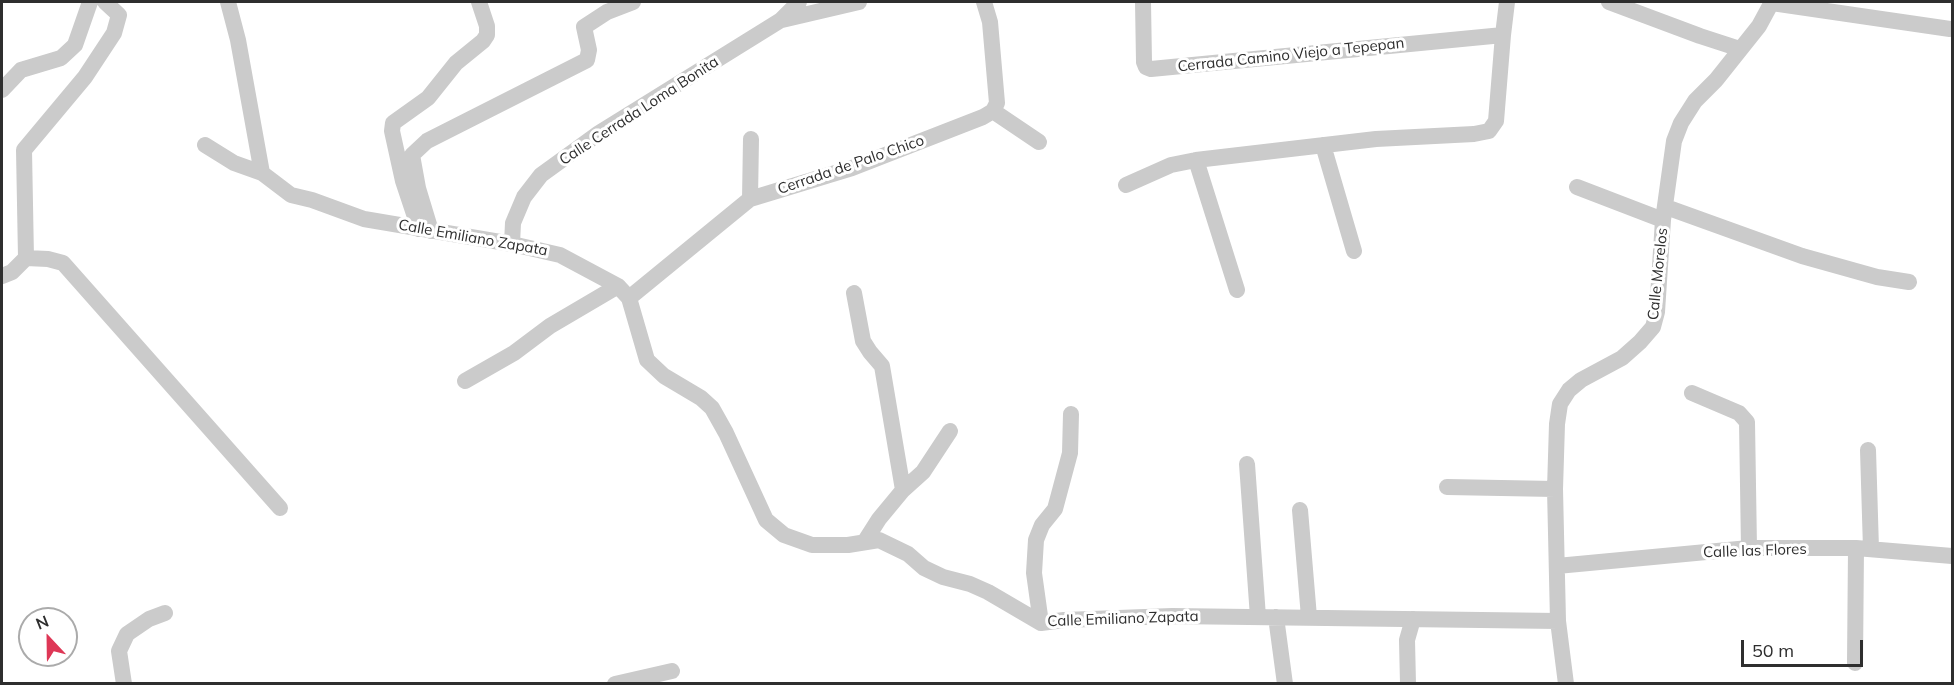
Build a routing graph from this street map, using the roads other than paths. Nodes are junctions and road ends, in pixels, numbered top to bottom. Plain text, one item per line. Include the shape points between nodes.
1 (90, 2) edge
2 (105, 2) edge
3 (228, 2) edge
4 (479, 2) edge
5 (633, 2) edge
6 (799, 2) edge
7 (859, 2) edge
8 (984, 2) edge
9 (1143, 2) edge
10 (1507, 2) edge
11 (1609, 2) edge
12 (1772, 2) edge
13 (781, 20) junction
14 (1950, 29) dead end
15 (1503, 35) junction
16 (1740, 49) junction
17 (2, 90) edge
18 (993, 111) junction
19 (750, 139) dead end
20 (1039, 142) dead end
21 (205, 145) dead end
22 (1323, 145) junction
23 (1196, 160) junction
24 (262, 173) junction
25 (1126, 185) dead end
26 (1577, 187) dead end
27 (750, 199) junction
28 (1665, 214) junction
29 (425, 230) junction
30 (512, 244) junction
31 (1354, 251) dead end
32 (26, 258) junction
33 (2, 276) edge
34 (1908, 282) dead end
35 (1237, 290) dead end
36 (623, 292) junction
37 (854, 293) dead end
38 (465, 381) dead end
39 (1692, 393) dead end
40 (1071, 414) dead end
41 (950, 431) dead end
42 (1868, 450) dead end
43 (1247, 464) dead end
44 (1447, 488) dead end
45 (1555, 489) junction
46 (903, 490) junction
47 (280, 508) dead end
48 (1300, 510) dead end
49 (865, 541) junction
50 (1749, 548) junction
51 (1863, 548) junction
52 (1953, 556) edge
53 (1557, 566) junction
54 (165, 613) dead end
55 (1258, 617) junction
56 (1276, 617) junction
57 (1309, 618) junction
58 (1413, 619) junction
59 (1558, 621) junction
60 (1041, 623) junction
61 (1855, 663) dead end
62 (672, 671) dead end
63 (124, 684) edge
64 (615, 684) edge
65 (1286, 684) edge
66 (1408, 684) edge
67 (1566, 684) edge

1 - 17 street via 75,45 61,58 21,70
2 - 32 street via 119,15 114,33 85,77 24,150
3 - 24 street
4 - 29 street via 487,35 456,63 428,98 393,123 403,181
5 - 29 street via 584,27 587,60 427,141 412,155
6 - 13 street, Calle Cerrada Loma Bonita
7 - 13 street
8 - 18 street via 990,22 997,103
9 - 15 street, Cerrada Camino Viejo a Tepepan via 1144,62 1151,69
10 - 15 street
11 - 16 street
12 - 14 street
12 - 16 street, Calle Morelos
13 - 30 street, Calle Cerrada Loma Bonita via 599,133 541,175 524,198 513,223
15 - 22 street via 1496,121 1489,131
16 - 28 street, Calle Morelos via 1695,101 1682,123 1674,141
18 - 20 street
18 - 27 street, Cerrada de Palo Chico via 852,168
19 - 27 street
21 - 24 street, Calle Emiliano Zapata via 234,163
22 - 23 street
22 - 31 street
23 - 25 street via 1171,165
23 - 35 street
24 - 29 street, Calle Emiliano Zapata via 291,195 364,219
26 - 28 street
27 - 36 street, Cerrada de Palo Chico
28 - 34 street via 1877,277
28 - 45 street, Calle Morelos via 1653,327 1622,358 1581,380 1560,404
29 - 30 street, Calle Emiliano Zapata
30 - 36 street, Calle Emiliano Zapata via 560,255
32 - 33 street
32 - 47 street via 63,263
36 - 38 street, Cerrada de Palo Chico via 550,326 514,353
36 - 49 street, Calle Emiliano Zapata via 647,360 712,408 766,520 784,535 812,545
37 - 46 street via 863,341 882,366
39 - 50 street via 1739,412 1747,422
40 - 60 street via 1070,453 1055,509 1035,540 1034,573
41 - 46 street via 923,472
42 - 51 street
43 - 55 street
44 - 45 street
45 - 53 street, Calle Morelos
46 - 49 street
48 - 57 street
49 - 60 street, Calle Emiliano Zapata via 879,540 908,554 924,568 988,592
50 - 51 street, Calle las Flores
50 - 53 street, Calle las Flores
51 - 52 street, Calle las Flores
51 - 61 street
53 - 59 street, Calle Morelos
54 - 63 street via 127,634 119,651
55 - 56 street, Calle Emiliano Zapata
55 - 60 street, Calle Emiliano Zapata via 1172,616
56 - 57 street, Calle Emiliano Zapata
56 - 65 street
57 - 58 street, Calle Emiliano Zapata
58 - 59 street, Calle Emiliano Zapata
58 - 66 street via 1407,640
59 - 67 street, Calle Morelos
62 - 64 street

